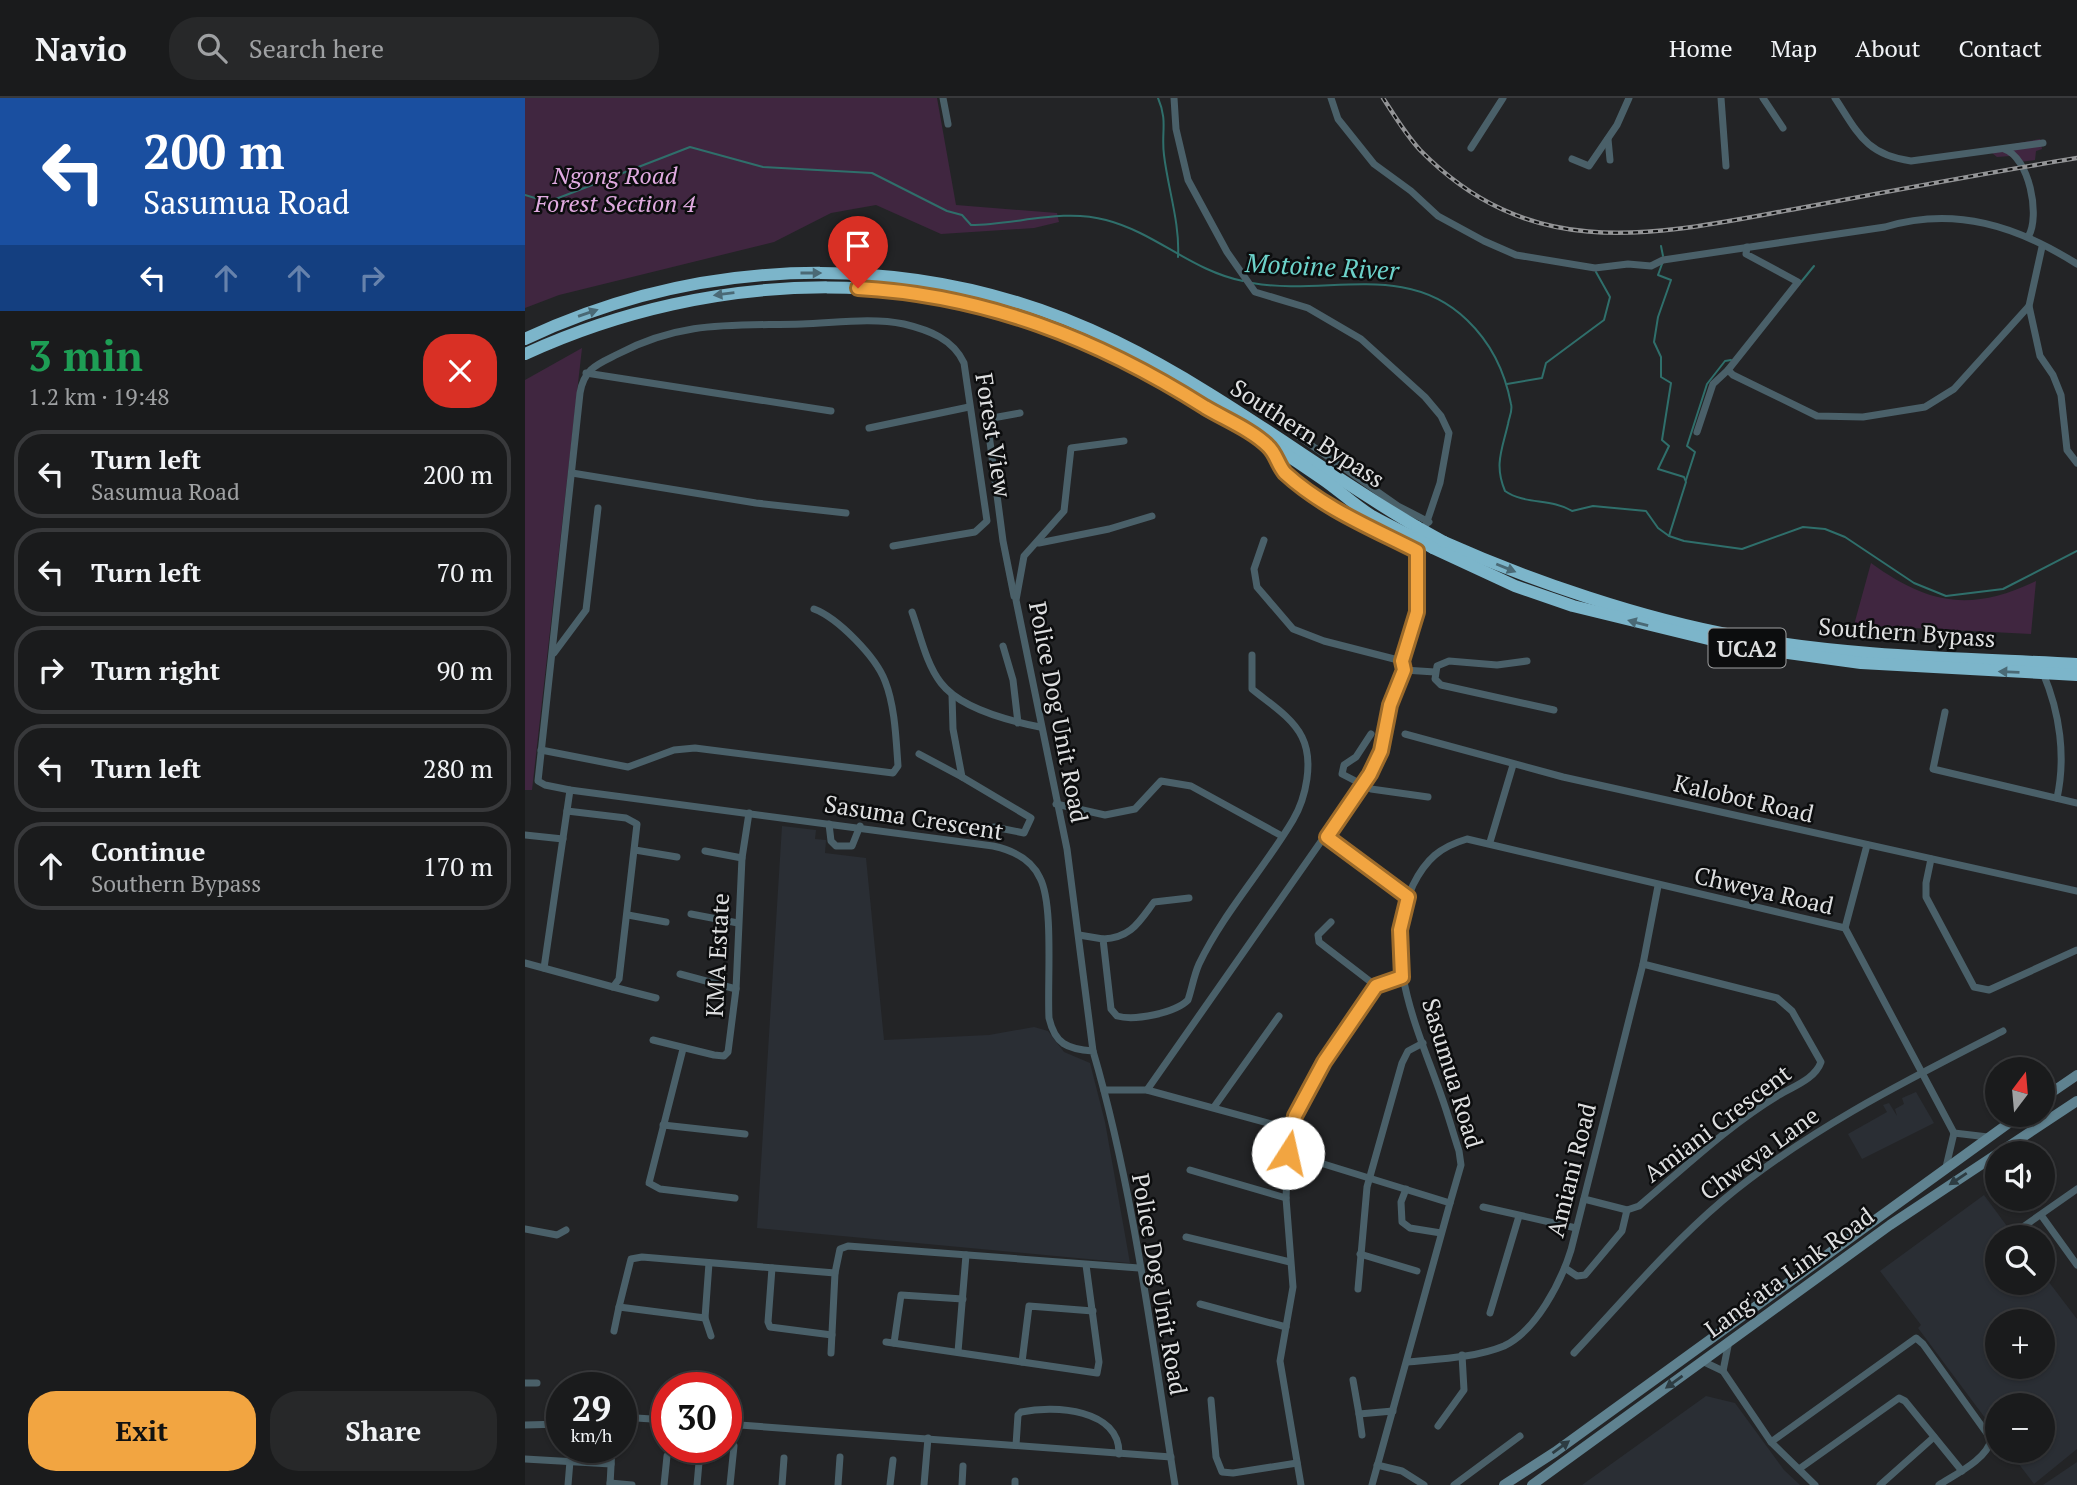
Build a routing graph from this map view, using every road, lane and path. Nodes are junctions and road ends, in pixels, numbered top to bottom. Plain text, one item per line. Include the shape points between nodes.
1 (943, 98) edge
2 (1174, 98) edge
3 (1331, 98) edge
4 (1503, 98) edge
5 (1629, 98) edge
6 (1721, 98) edge
7 (1763, 98) edge
8 (1835, 98) edge
9 (948, 124) dead end
10 (1783, 128) dead end
11 (1608, 138) junction
12 (2043, 143) dead end
13 (1471, 148) dead end
14 (2003, 149) junction
15 (1572, 159) dead end
16 (1610, 160) dead end
17 (1726, 166) dead end
18 (2028, 237) junction
19 (1747, 247) junction
20 (2042, 247) junction
21 (2077, 264) edge
22 (2029, 306) junction
23 (525, 339) edge
24 (525, 354) edge
25 (1728, 370) junction
26 (586, 373) junction
27 (969, 407) junction
28 (831, 411) dead end
29 (1020, 413) dead end
30 (869, 428) dead end
31 (1291, 431) dead end
32 (1697, 432) dead end
33 (1124, 441) dead end
34 (1269, 447) junction
35 (2077, 463) edge
36 (572, 473) junction
37 (598, 508) dead end
38 (846, 513) dead end
39 (1152, 516) dead end
40 (1420, 529) junction
41 (1264, 540) dead end
42 (1035, 544) junction
43 (1438, 545) junction
44 (893, 546) dead end
45 (1417, 551) junction
46 (1016, 600) junction
47 (814, 610) dead end
48 (912, 612) dead end
49 (1003, 646) dead end
50 (552, 656) junction
51 (1252, 656) dead end
52 (1402, 661) junction
53 (1527, 661) dead end
54 (2077, 664) edge
55 (1404, 670) junction
56 (1435, 672) junction
57 (2043, 673) junction
58 (2077, 675) edge
59 (951, 695) junction
60 (1554, 710) dead end
61 (1945, 712) dead end
62 (1018, 723) junction
63 (1040, 727) junction
64 (1371, 734) dead end
65 (1405, 734) dead end
66 (541, 750) junction
67 (919, 754) dead end
68 (1513, 765) junction
69 (962, 777) junction
70 (1362, 785) junction
71 (570, 790) junction
72 (1428, 797) dead end
73 (2057, 798) junction
74 (2077, 803) edge
75 (1056, 804) junction
76 (567, 811) junction
77 (749, 813) junction
78 (829, 824) junction
79 (860, 826) junction
80 (993, 827) dead end
81 (525, 835) edge
82 (1282, 836) junction
83 (1327, 837) junction
84 (563, 839) junction
85 (1490, 842) junction
86 (1867, 845) junction
87 (635, 850) junction
88 (705, 851) dead end
89 (677, 857) dead end
90 (742, 858) junction
91 (1931, 859) junction
92 (1658, 886) junction
93 (2077, 891) edge
94 (1408, 897) junction
95 (1189, 898) dead end
96 (691, 914) dead end
97 (628, 915) junction
98 (666, 922) dead end
99 (1331, 922) dead end
100 (738, 923) junction
101 (1845, 928) junction
102 (1079, 935) junction
103 (1103, 939) junction
104 (2077, 950) edge
105 (525, 963) edge
106 (1643, 964) junction
107 (544, 968) junction
108 (680, 974) dead end
109 (1402, 977) junction
110 (1376, 986) junction
111 (613, 987) junction
112 (736, 989) junction
113 (656, 998) dead end
114 (1279, 1016) dead end
115 (2003, 1031) dead end
116 (653, 1040) dead end
117 (1423, 1043) junction
118 (683, 1049) junction
119 (1093, 1051) junction
120 (1923, 1072) junction
121 (2077, 1075) edge
122 (1104, 1090) junction
123 (1147, 1090) junction
124 (2055, 1090) edge
125 (2077, 1101) edge
126 (1215, 1107) junction
127 (663, 1125) junction
128 (2004, 1127) edge
129 (1290, 1129) junction
130 (1954, 1133) junction
131 (745, 1134) dead end
132 (1990, 1137) junction
133 (1288, 1153) junction
134 (1946, 1167) junction
135 (1190, 1170) dead end
136 (1369, 1178) junction
137 (1406, 1189) junction
138 (2077, 1189) edge
139 (735, 1198) dead end
140 (1286, 1198) junction
141 (1584, 1199) junction
142 (1450, 1203) junction
143 (1483, 1207) dead end
144 (1627, 1210) junction
145 (2041, 1215) junction
146 (1519, 1216) junction
147 (2026, 1225) edge
148 (1576, 1228) junction
149 (525, 1229) edge
150 (566, 1230) dead end
151 (1441, 1233) junction
152 (1186, 1237) dead end
153 (1360, 1254) junction
154 (966, 1255) junction
155 (1290, 1262) junction
156 (709, 1263) junction
157 (1086, 1265) junction
158 (2077, 1265) edge
159 (772, 1268) junction
160 (1139, 1268) junction
161 (1566, 1268) junction
162 (1417, 1271) dead end
163 (835, 1273) junction
164 (1358, 1289) dead end
165 (963, 1300) junction
166 (1201, 1304) dead end
167 (619, 1307) junction
168 (1093, 1311) junction
169 (1490, 1313) dead end
170 (705, 1318) junction
171 (1286, 1327) junction
172 (614, 1331) dead end
173 (832, 1335) junction
174 (711, 1336) dead end
175 (1730, 1341) junction
176 (958, 1352) junction
177 (831, 1353) dead end
178 (1574, 1353) dead end
179 (1462, 1355) junction
180 (1702, 1361) junction
181 (1022, 1362) junction
182 (1407, 1362) junction
183 (1723, 1371) junction
184 (1353, 1380) dead end
185 (525, 1383) edge
186 (537, 1383) dead end
187 (1211, 1400) dead end
188 (1393, 1411) junction
189 (1359, 1414) junction
190 (546, 1424) edge
191 (525, 1425) edge
192 (742, 1425) edge
193 (1438, 1426) dead end
194 (1361, 1435) dead end
195 (1520, 1436) dead end
196 (1934, 1437) junction
197 (928, 1438) junction
198 (1771, 1442) junction
199 (1016, 1446) junction
200 (1119, 1454) junction
201 (840, 1457) dead end
202 (1171, 1457) junction
203 (784, 1458) dead end
204 (525, 1459) edge
205 (546, 1460) edge
206 (893, 1460) dead end
207 (570, 1463) edge
208 (597, 1463) edge
209 (666, 1463) edge
210 (699, 1463) edge
211 (732, 1463) edge
212 (1297, 1463) junction
213 (611, 1464) joint
214 (1377, 1465) junction
215 (963, 1466) dead end
216 (1799, 1469) junction
217 (1962, 1471) junction
218 (610, 1484) edge
219 (1882, 1484) edge
220 (568, 1485) edge
221 (632, 1485) edge
222 (664, 1485) edge
223 (697, 1485) edge
224 (730, 1485) edge
225 (782, 1485) edge
226 (838, 1485) edge
227 (890, 1485) edge
228 (924, 1485) edge
229 (962, 1485) edge
230 (1175, 1485) edge
231 (1301, 1485) edge
232 (1372, 1485) edge
233 (1424, 1485) edge
234 (1454, 1485) edge
235 (1504, 1485) edge
236 (1532, 1485) edge
237 (1815, 1485) edge
238 (1939, 1485) edge

1 - 9 street
2 - 40 street via 1188,180 1255,292 1308,308 1361,339 1441,416 1449,442
3 - 19 street via 1338,119 1374,164 1438,216 1516,256 1602,269 1651,266 1655,261
4 - 13 street
5 - 11 street
6 - 17 street
7 - 10 street
8 - 14 street via 1870,148 1892,159 1911,162
11 - 15 street via 1589,166
11 - 16 street
12 - 14 street
14 - 18 street via 2011,151 2024,167 2031,194 2032,230
18 - 19 street via 1982,222 1912,219
18 - 20 street
19 - 25 street via 1746,254 1798,282
20 - 21 street
20 - 22 street
22 - 25 street via 1954,389 1925,407 1863,417 1817,416
22 - 35 street via 2040,356 2061,395 2067,450
23 -> 40 highway, Southern Bypass / UCA2 via 617,304 731,277 845,273 956,285 1026,305 1116,341 1234,408
34 -> 24 highway, Southern Bypass / UCA2 via 1099,347 1028,319 923,293 818,287 688,299 583,329
25 - 32 street via 1713,384
26 - 27 street, Forest View via 654,337 699,328 735,323 896,323 935,334 958,351 964,363
26 - 28 street
26 - 36 street
27 - 30 street
27 - 44 street, Forest View via 985,525 975,532
29 - 46 street via 987,419 1003,541
31 - 40 street via 1398,506
33 - 42 street, Police Dog Unit Road via 1071,448 1064,511
34 - 40 highway, Southern Bypass / UCA2 via 1371,516
34 - 45 street via 1283,470 1326,504
36 - 38 street
36 - 50 street
37 - 50 street via 586,610
39 - 42 street
40 - 43 highway, Southern Bypass / UCA2, bridge
40 - 45 street
41 - 52 street via 1254,569 1257,587 1293,629
42 - 46 street, Police Dog Unit Road via 1021,561
43 -> 54 highway, Southern Bypass / UCA2 via 1541,581 1735,636 1904,654
57 -> 43 highway, Southern Bypass / UCA2 via 1861,663 1737,646 1560,602 1474,569
45 - 52 street via 1417,612
46 - 63 street, Police Dog Unit Road
47 - 66 street via 843,626 883,677 897,740 898,766 893,773 695,748 674,750 628,767
48 - 59 street via 934,672
49 - 62 street
50 - 66 street
51 - 82 street via 1252,689 1295,726 1308,760 1299,807
52 - 55 street
53 - 56 street via 1497,665 1449,661 1439,663
55 - 56 street
55 - 70 street via 1390,705 1378,760
56 - 60 street via 1441,685
57 - 58 highway, Southern Bypass / UCA2
57 - 73 street via 2061,733 2062,774
59 - 62 street
59 - 69 street
61 - 73 street via 1933,769
62 - 63 street
63 - 75 street, Police Dog Unit Road
64 - 70 street via 1342,768 1345,776
65 - 68 street, Kalobot Road
66 - 71 street, Sasuma Crescent via 538,772 542,784
67 - 69 street
68 - 85 street
68 - 86 street, Kalobot Road
69 - 80 street via 1031,818 1024,833
70 - 72 street
70 - 83 street
71 - 76 street
71 - 77 street, Sasuma Crescent
73 - 74 street
75 - 82 street via 1105,815 1135,809 1161,781 1191,786
75 - 102 street, Police Dog Unit Road
76 - 84 street
76 - 87 street via 635,821
77 - 78 street, Sasuma Crescent
77 - 90 street, KMA Estate
78 - 79 street, Sasuma Crescent
78 - 79 street via 836,846 852,846
79 - 119 street, Sasuma Crescent via 1005,848 1032,864 1045,897 1052,1033 1061,1044
81 - 84 street
82 - 103 street via 1199,964 1183,1004 1126,1018 1117,1016 1111,1009
83 - 94 street
83 - 123 street
84 - 107 street
85 - 92 street, Chweya Road
85 - 94 street, Sasumua Road via 1467,839 1444,846 1427,860
86 - 91 street, Kalobot Road
86 - 101 street
87 - 89 street
87 - 97 street
88 - 90 street
90 - 100 street, KMA Estate
91 - 93 street, Kalobot Road
91 - 104 street via 1926,897 1974,987 1989,990
92 - 101 street, Chweya Road
92 - 106 street, Amiani Road
94 - 109 street, Sasumua Road via 1400,930
95 - 103 street via 1154,902 1135,929
96 - 100 street
97 - 98 street
97 - 111 street via 619,979
99 - 110 street via 1318,934 1319,942
100 - 112 street, KMA Estate
101 - 120 street, Chweya Road
102 - 103 street
102 - 119 street, Police Dog Unit Road
105 - 107 street
106 - 141 street, Amiani Road
106 - 144 street, Amiani Crescent via 1776,998 1792,1011 1821,1062 1812,1076 1772,1100 1639,1206
107 - 111 street
108 - 112 street
109 - 110 street
109 - 117 street, Sasumua Road
110 - 129 street via 1307,1090
111 - 113 street
112 - 118 street, KMA Estate via 728,1052 715,1055
114 - 126 street
115 - 120 street, Chweya Lane
116 - 118 street, KMA Estate
117 - 136 street via 1408,1051 1402,1062
117 - 142 street, Sasumua Road via 1459,1151 1461,1165
118 - 127 street, KMA Estate
119 - 122 street
120 - 130 street, Chweya Road
120 - 178 street, Chweya Lane via 1811,1136 1721,1202
121 - 124 main road
122 - 123 street
122 - 160 street, Police Dog Unit Road
123 - 126 street
125 -> 175 main road, Lang'ata Link Road via 1889,1225
126 - 129 street
127 - 131 street
127 - 139 street, KMA Estate via 651,1186
128 - 132 main road, Lang'ata Link Road
129 - 133 street
130 - 132 street
130 - 134 street
132 - 134 main road, Lang'ata Link Road
133 - 136 street
133 - 140 street
235 -> 134 main road, Lang'ata Link Road
135 - 140 street
136 - 137 street
136 - 153 street
137 - 142 street
137 - 151 street via 1402,1222 1410,1228
138 - 145 street
140 - 155 street
141 - 144 street, Amiani Crescent
141 - 148 street, Amiani Road
142 - 151 street, Sasumua Road
143 - 146 street
144 - 161 street via 1622,1231 1585,1275 1577,1276
145 - 147 street
145 - 158 street
146 - 148 street
146 - 169 street
148 - 161 street, Amiani Road
149 - 150 street via 557,1235
151 - 182 street, Sasumua Road
152 - 155 street
153 - 162 street
153 - 164 street
154 - 157 street
154 - 163 street via 843,1247 837,1254
154 - 165 street
155 - 171 street via 1293,1287
156 - 159 street
156 - 167 street via 635,1257 627,1270
156 - 170 street
157 - 160 street
157 - 168 street
159 - 163 street
159 - 173 street via 770,1327
160 - 202 street, Police Dog Unit Road
161 - 179 street, Amiani Road via 1551,1297 1514,1340 1499,1348
163 - 173 street
165 - 176 street
165 - 176 street via 901,1296 890,1342
166 - 171 street
167 - 170 street
167 - 172 street
168 - 181 street via 1029,1306
168 - 181 street via 1097,1373
170 - 174 street
171 - 212 street via 1280,1361
173 - 177 street
175 - 180 main road, Lang'ata Link Road
175 - 183 street
176 - 181 street
179 - 182 street, Amiani Road
179 - 193 street via 1464,1390
180 - 183 street
180 -> 236 main road, Lang'ata Link Road
182 - 188 street, Sasumua Road
183 - 198 street
184 - 189 street
185 - 186 street
187 - 212 street via 1216,1457 1222,1472
188 - 189 street
188 - 214 street, Sasumua Road
189 - 194 street
190 - 191 street
192 - 197 street
195 - 234 street
196 - 216 street via 1905,1401 1895,1398
196 - 217 street
196 - 219 street
197 - 199 street
197 - 228 street
198 - 216 street
198 - 217 street via 1911,1339 1921,1341 1991,1439 1989,1447
199 - 200 street
199 - 200 street via 1021,1412 1058,1410 1086,1415 1112,1429
200 - 202 street
201 - 226 street
202 - 230 street, Police Dog Unit Road
203 - 225 street
204 - 205 street
206 - 227 street
207 - 220 street
208 - 213 street
209 - 222 street
210 - 223 street
211 - 224 street
212 - 231 street
213 - 218 street
214 - 232 street, Sasumua Road
214 - 233 street via 1402,1471
215 - 229 street
216 - 237 street
217 - 238 street
218 - 221 street

